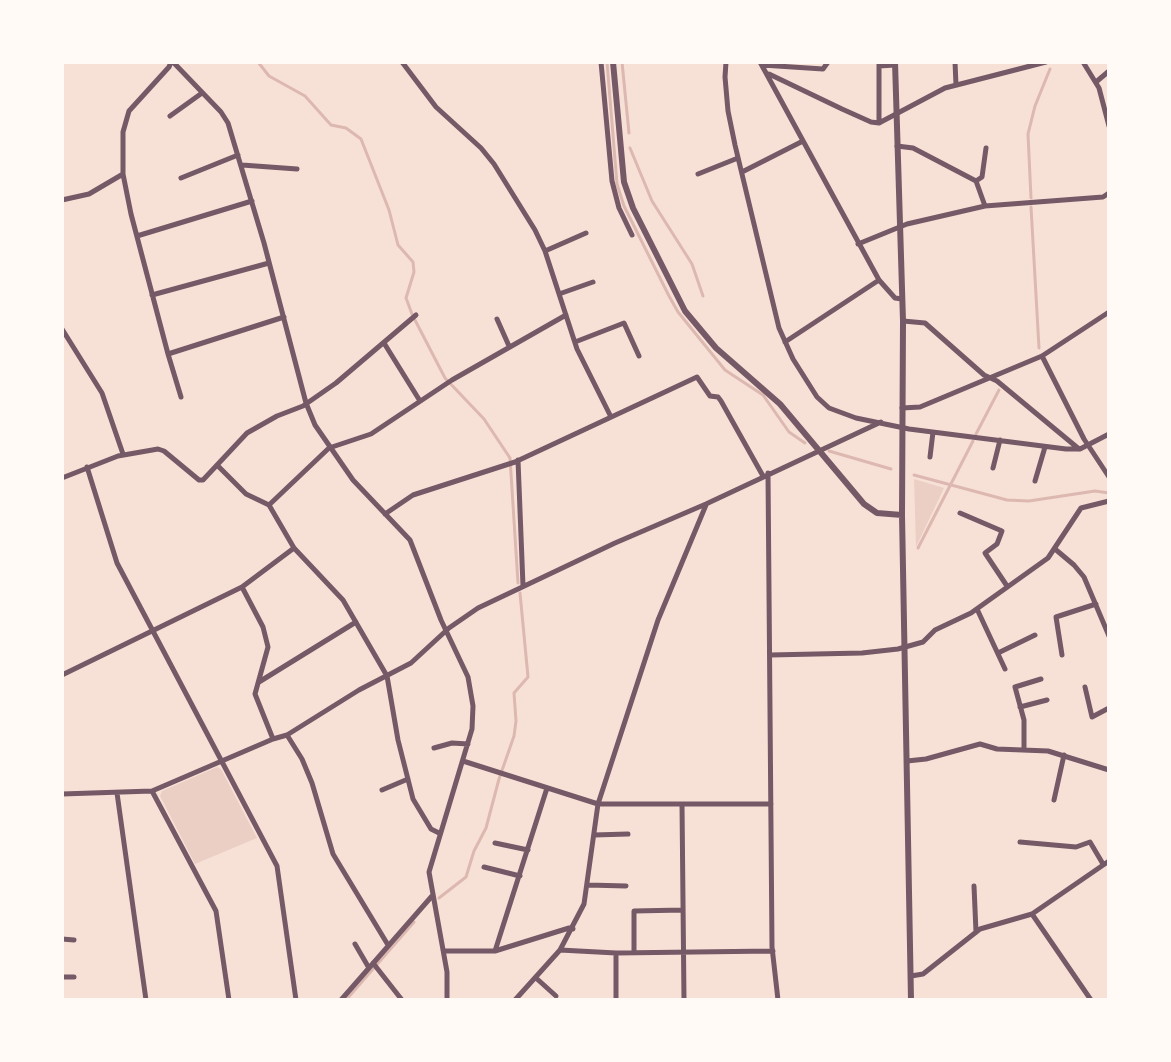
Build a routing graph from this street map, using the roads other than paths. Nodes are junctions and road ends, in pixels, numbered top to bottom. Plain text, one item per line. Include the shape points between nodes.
1 (172, 62) edge
2 (402, 62) edge
3 (601, 62) edge
4 (613, 62) edge
5 (726, 62) edge
6 (828, 62) edge
7 (955, 62) edge
8 (1046, 62) edge
9 (1083, 62) edge
10 (761, 63) edge
11 (895, 63) edge
12 (879, 64) edge
13 (1031, 65) edge
14 (1109, 71) edge
15 (769, 74) junction
16 (1096, 82) junction
17 (956, 85) junction
18 (202, 93) junction
19 (897, 114) junction
20 (170, 116) dead end
21 (879, 123) junction
22 (1109, 126) edge
23 (803, 141) junction
24 (897, 146) junction
25 (986, 148) dead end
26 (238, 155) junction
27 (738, 158) junction
28 (242, 165) junction
29 (297, 169) dead end
30 (742, 172) junction
31 (123, 174) junction
32 (698, 174) dead end
33 (181, 178) dead end
34 (976, 181) junction
35 (1109, 193) edge
36 (62, 200) edge
37 (252, 201) junction
38 (985, 206) junction
39 (900, 228) junction
40 (586, 233) dead end
41 (632, 235) dead end
42 (137, 236) junction
43 (858, 244) junction
44 (545, 251) junction
45 (269, 263) junction
46 (879, 280) junction
47 (593, 282) dead end
48 (559, 294) junction
49 (152, 295) junction
50 (902, 299) junction
51 (1109, 312) edge
52 (416, 315) dead end
53 (566, 315) junction
54 (284, 317) junction
55 (497, 319) dead end
56 (903, 321) junction
57 (62, 329) edge
58 (575, 342) junction
59 (785, 342) junction
60 (384, 343) junction
61 (509, 346) junction
62 (168, 354) junction
63 (639, 356) dead end
64 (1042, 356) junction
65 (990, 377) junction
66 (181, 397) dead end
67 (420, 401) junction
68 (306, 403) junction
69 (902, 408) junction
70 (611, 417) junction
71 (881, 422) junction
72 (902, 427) junction
73 (933, 432) junction
74 (1109, 434) edge
75 (1000, 440) junction
76 (1087, 445) junction
77 (1045, 447) junction
78 (329, 448) junction
79 (1080, 449) junction
80 (819, 450) junction
81 (123, 454) junction
82 (930, 457) dead end
83 (516, 461) junction
84 (218, 466) junction
85 (87, 467) junction
86 (993, 468) dead end
87 (765, 474) junction
88 (1109, 477) edge
89 (62, 478) edge
90 (1035, 481) dead end
91 (1109, 501) edge
92 (706, 504) junction
93 (269, 505) junction
94 (960, 513) dead end
95 (385, 514) junction
96 (902, 515) junction
97 (294, 548) junction
98 (1055, 549) junction
99 (523, 586) junction
100 (242, 587) junction
101 (1007, 587) junction
102 (1096, 604) junction
103 (977, 609) junction
104 (356, 622) junction
105 (153, 630) junction
106 (446, 631) junction
107 (1035, 635) dead end
108 (1109, 636) edge
109 (905, 647) junction
110 (998, 653) junction
111 (770, 655) junction
112 (1062, 655) dead end
113 (1005, 669) dead end
114 (62, 675) edge
115 (387, 676) junction
116 (1041, 679) dead end
117 (259, 682) junction
118 (1085, 687) dead end
119 (1047, 700) dead end
120 (1020, 707) junction
121 (1109, 708) edge
122 (287, 735) junction
123 (273, 739) junction
124 (468, 744) junction
125 (434, 748) dead end
126 (1024, 749) junction
127 (1064, 755) junction
128 (221, 760) junction
129 (463, 761) junction
130 (907, 761) junction
131 (1109, 770) edge
132 (408, 779) junction
133 (547, 788) junction
134 (382, 790) dead end
135 (152, 791) junction
136 (117, 793) junction
137 (62, 794) edge
138 (1054, 800) dead end
139 (598, 804) junction
140 (682, 804) junction
141 (771, 804) junction
142 (439, 833) junction
143 (628, 834) dead end
144 (594, 835) junction
145 (1020, 842) dead end
146 (495, 843) dead end
147 (528, 850) junction
148 (1106, 863) edge
149 (484, 867) dead end
150 (520, 876) junction
151 (588, 885) junction
152 (626, 886) dead end
153 (974, 886) dead end
154 (432, 896) junction
155 (683, 910) junction
156 (1032, 914) junction
157 (573, 929) junction
158 (976, 932) junction
159 (62, 939) edge
160 (74, 940) dead end
161 (355, 944) dead end
162 (388, 945) junction
163 (560, 950) junction
164 (444, 951) junction
165 (495, 951) junction
166 (773, 951) junction
167 (634, 952) junction
168 (683, 952) junction
169 (616, 953) junction
170 (373, 966) junction
171 (911, 976) junction
172 (62, 977) edge
173 (74, 977) dead end
174 (536, 978) junction
175 (556, 996) dead end
176 (146, 1000) edge
177 (229, 1000) edge
178 (296, 1000) edge
179 (341, 1000) edge
180 (402, 1000) edge
181 (447, 1000) edge
182 (515, 1000) edge
183 (616, 1000) edge
184 (684, 1000) edge
185 (778, 1000) edge
186 (911, 1000) edge
187 (1091, 1000) edge

1 - 18 street
1 - 31 street via 129,111
2 - 44 street via 436,107 494,164
3 - 41 street via 612,181
4 - 80 street via 624,182 673,289 716,348 760,384
5 - 27 street via 728,111
6 - 10 street via 823,69
7 - 17 street
8 - 13 street
9 - 16 street
10 - 15 street
11 - 12 street
11 - 19 street
12 - 21 street
13 - 17 street
14 - 16 street
15 - 21 street
15 - 23 street
16 - 22 street
17 - 19 street
18 - 20 street
18 - 26 street via 228,123
19 - 21 street
19 - 24 street
23 - 30 street
23 - 43 street
24 - 34 street via 913,148
24 - 39 street
25 - 34 street via 982,177
26 - 28 street
26 - 33 street
27 - 30 street
27 - 32 street
28 - 29 street
28 - 37 street
30 - 59 street
31 - 36 street via 89,194
31 - 42 street
34 - 38 street
35 - 38 street
37 - 42 street
37 - 45 street
38 - 39 street
39 - 43 street
39 - 50 street
40 - 44 street
42 - 49 street
43 - 46 street
44 - 48 street
45 - 49 street
45 - 54 street
46 - 50 street
46 - 59 street
47 - 48 street
48 - 53 street
49 - 62 street
50 - 56 street
51 - 64 street
52 - 60 street
53 - 58 street
53 - 61 street
54 - 62 street
54 - 68 street
55 - 61 street
56 - 65 street via 925,323
56 - 69 street
57 - 81 street via 102,393
58 - 63 street via 624,323
58 - 70 street
59 - 71 street via 806,381 829,408
60 - 67 street
60 - 68 street
61 - 67 street
62 - 66 street
64 - 65 street
64 - 76 street
65 - 69 street via 920,407
65 - 79 street
67 - 78 street via 371,434
68 - 78 street
68 - 84 street via 247,433
69 - 72 street
70 - 83 street
70 - 87 street via 697,377 710,396 721,401
71 - 72 street
71 - 80 street
72 - 73 street
72 - 96 street
73 - 75 street
73 - 82 street
74 - 76 street
75 - 77 street
75 - 86 street
76 - 79 street
76 - 88 street
77 - 79 street
77 - 90 street
78 - 93 street
78 - 95 street
80 - 87 street
80 - 96 street via 864,504 877,513
81 - 84 street via 164,451 199,480
81 - 85 street
83 - 95 street via 413,495
83 - 99 street
84 - 93 street via 246,494
85 - 89 street
85 - 105 street via 117,563
87 - 92 street
87 - 111 street
91 - 98 street via 1081,508
92 - 99 street
92 - 139 street via 658,620
93 - 97 street
94 - 101 street via 1002,531 985,553
95 - 106 street via 417,553
96 - 109 street
97 - 100 street
97 - 104 street via 335,589
98 - 101 street
98 - 102 street via 1084,577
99 - 106 street
100 - 105 street
100 - 117 street via 268,647
101 - 103 street
102 - 108 street
102 - 112 street via 1056,617
103 - 109 street
103 - 110 street
104 - 115 street
104 - 117 street
105 - 114 street
105 - 128 street
106 - 115 street via 411,663
106 - 124 street via 468,677 473,706
107 - 110 street
109 - 111 street
109 - 130 street
110 - 113 street
111 - 141 street
115 - 122 street
115 - 132 street
116 - 120 street via 1015,687
117 - 123 street via 255,694
118 - 121 street via 1092,717
119 - 120 street
120 - 126 street
122 - 123 street
122 - 162 street via 312,783 333,854
123 - 128 street
124 - 125 street
124 - 129 street
126 - 127 street
126 - 130 street via 980,744
127 - 131 street
127 - 138 street
128 - 135 street
128 - 178 street via 277,866
129 - 133 street
129 - 142 street
130 - 171 street
132 - 134 street
132 - 142 street via 421,815
133 - 139 street
133 - 147 street
135 - 136 street
135 - 177 street via 216,911
136 - 137 street
136 - 176 street
139 - 140 street
139 - 144 street
140 - 141 street
140 - 155 street
141 - 166 street
142 - 154 street via 429,872
143 - 144 street
144 - 151 street
145 - 148 street via 1076,847 1090,842
146 - 147 street
147 - 150 street
148 - 156 street
149 - 150 street
150 - 165 street
151 - 152 street
151 - 157 street
153 - 158 street
154 - 162 street
154 - 164 street
155 - 167 street via 634,911
155 - 168 street
156 - 158 street
156 - 187 street
157 - 163 street
157 - 165 street
158 - 171 street via 923,974
159 - 160 street
161 - 170 street
162 - 170 street
163 - 169 street
163 - 174 street
164 - 165 street
164 - 181 street
166 - 168 street
166 - 185 street
167 - 168 street
167 - 169 street
168 - 184 street
169 - 183 street
170 - 179 street
170 - 180 street
171 - 186 street
172 - 173 street
174 - 175 street
174 - 182 street

